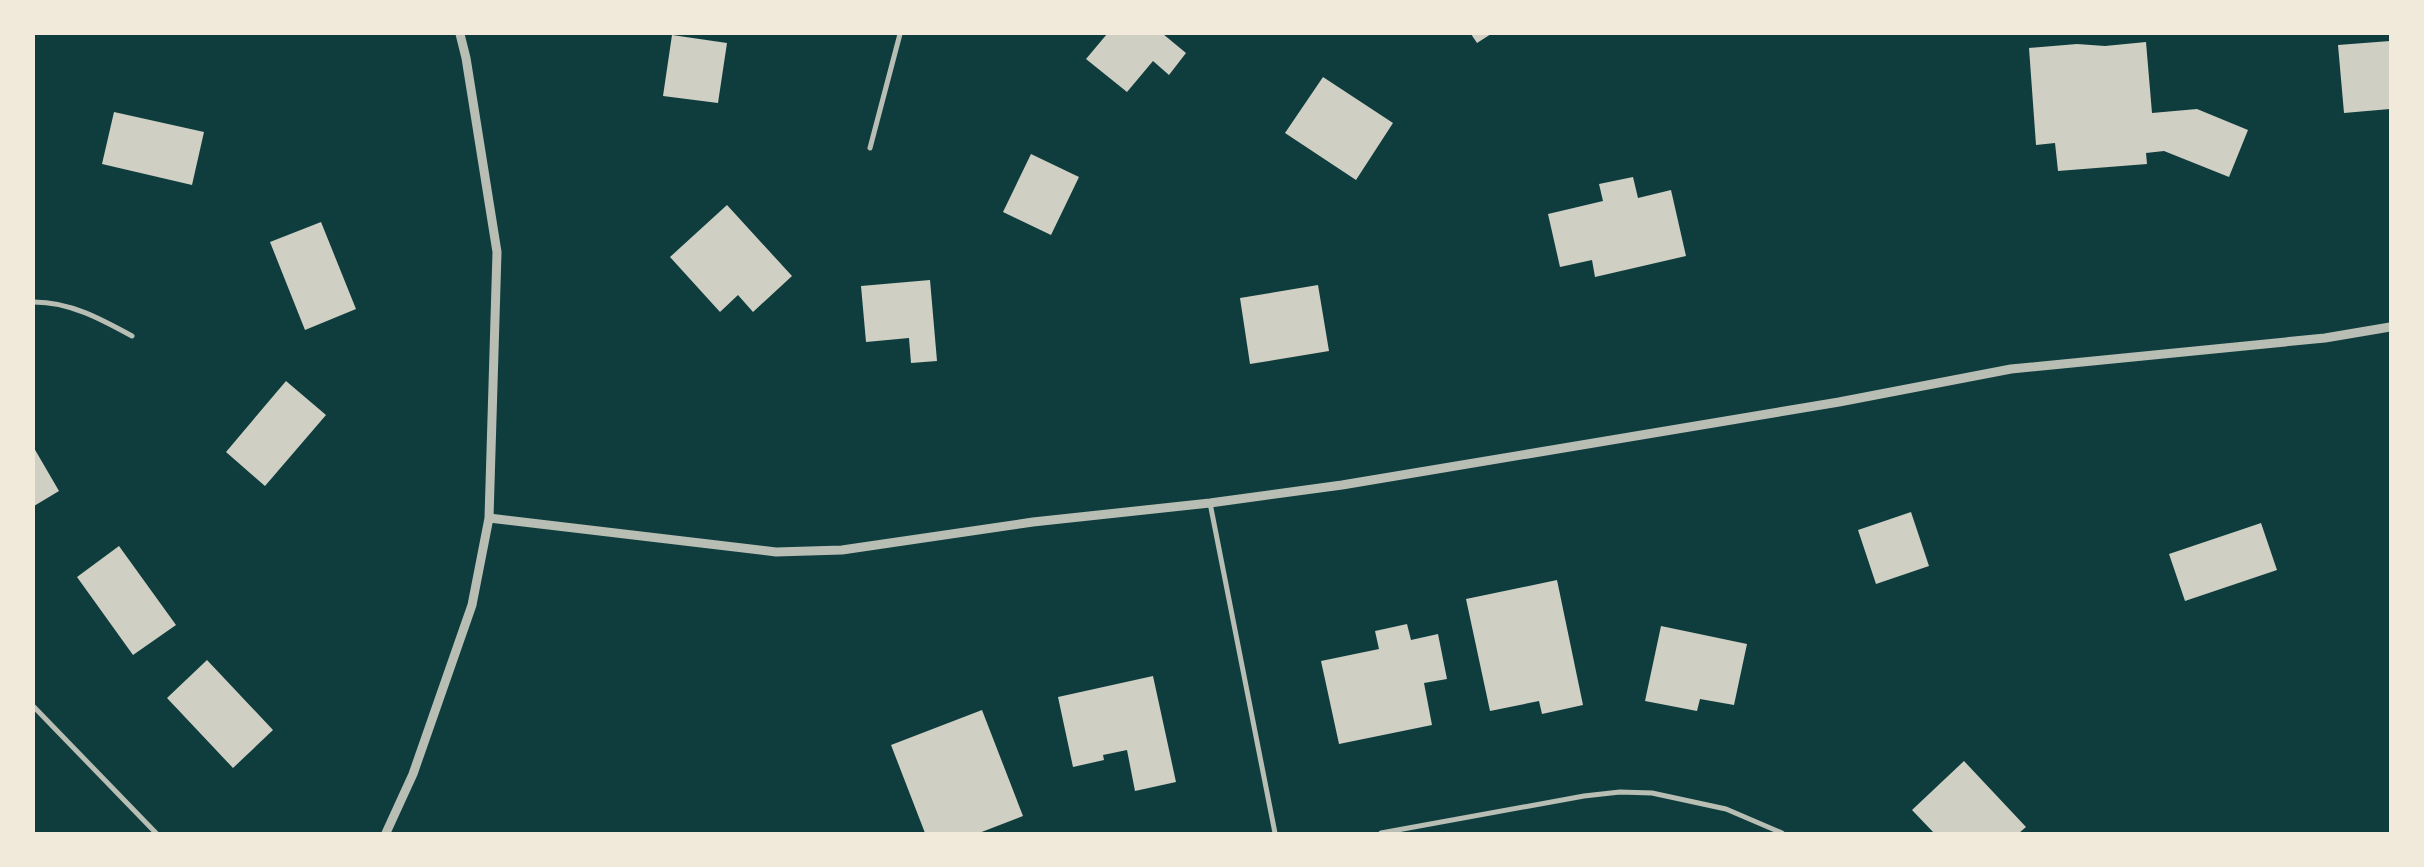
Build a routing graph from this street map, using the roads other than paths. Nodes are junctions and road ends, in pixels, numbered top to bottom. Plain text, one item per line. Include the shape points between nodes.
1 (460, 34) edge
2 (900, 34) edge
3 (870, 148) dead end
4 (34, 302) edge
5 (2390, 327) edge
6 (132, 336) dead end
7 (1210, 503) junction
8 (489, 518) junction
9 (34, 707) edge
10 (156, 833) edge
11 (386, 833) edge
12 (1275, 833) edge
13 (1381, 833) edge
14 (1782, 833) edge

1 - 8 street via 497,252
2 - 3 street
4 - 6 street via 51,302 95,315
5 - 7 street via 2325,338 2011,369 1839,402 1505,458
7 - 8 street via 1033,522 842,550 776,552
7 - 12 street
8 - 11 street via 472,605 413,774
9 - 10 street
13 - 14 street via 1620,792 1652,793 1726,809

